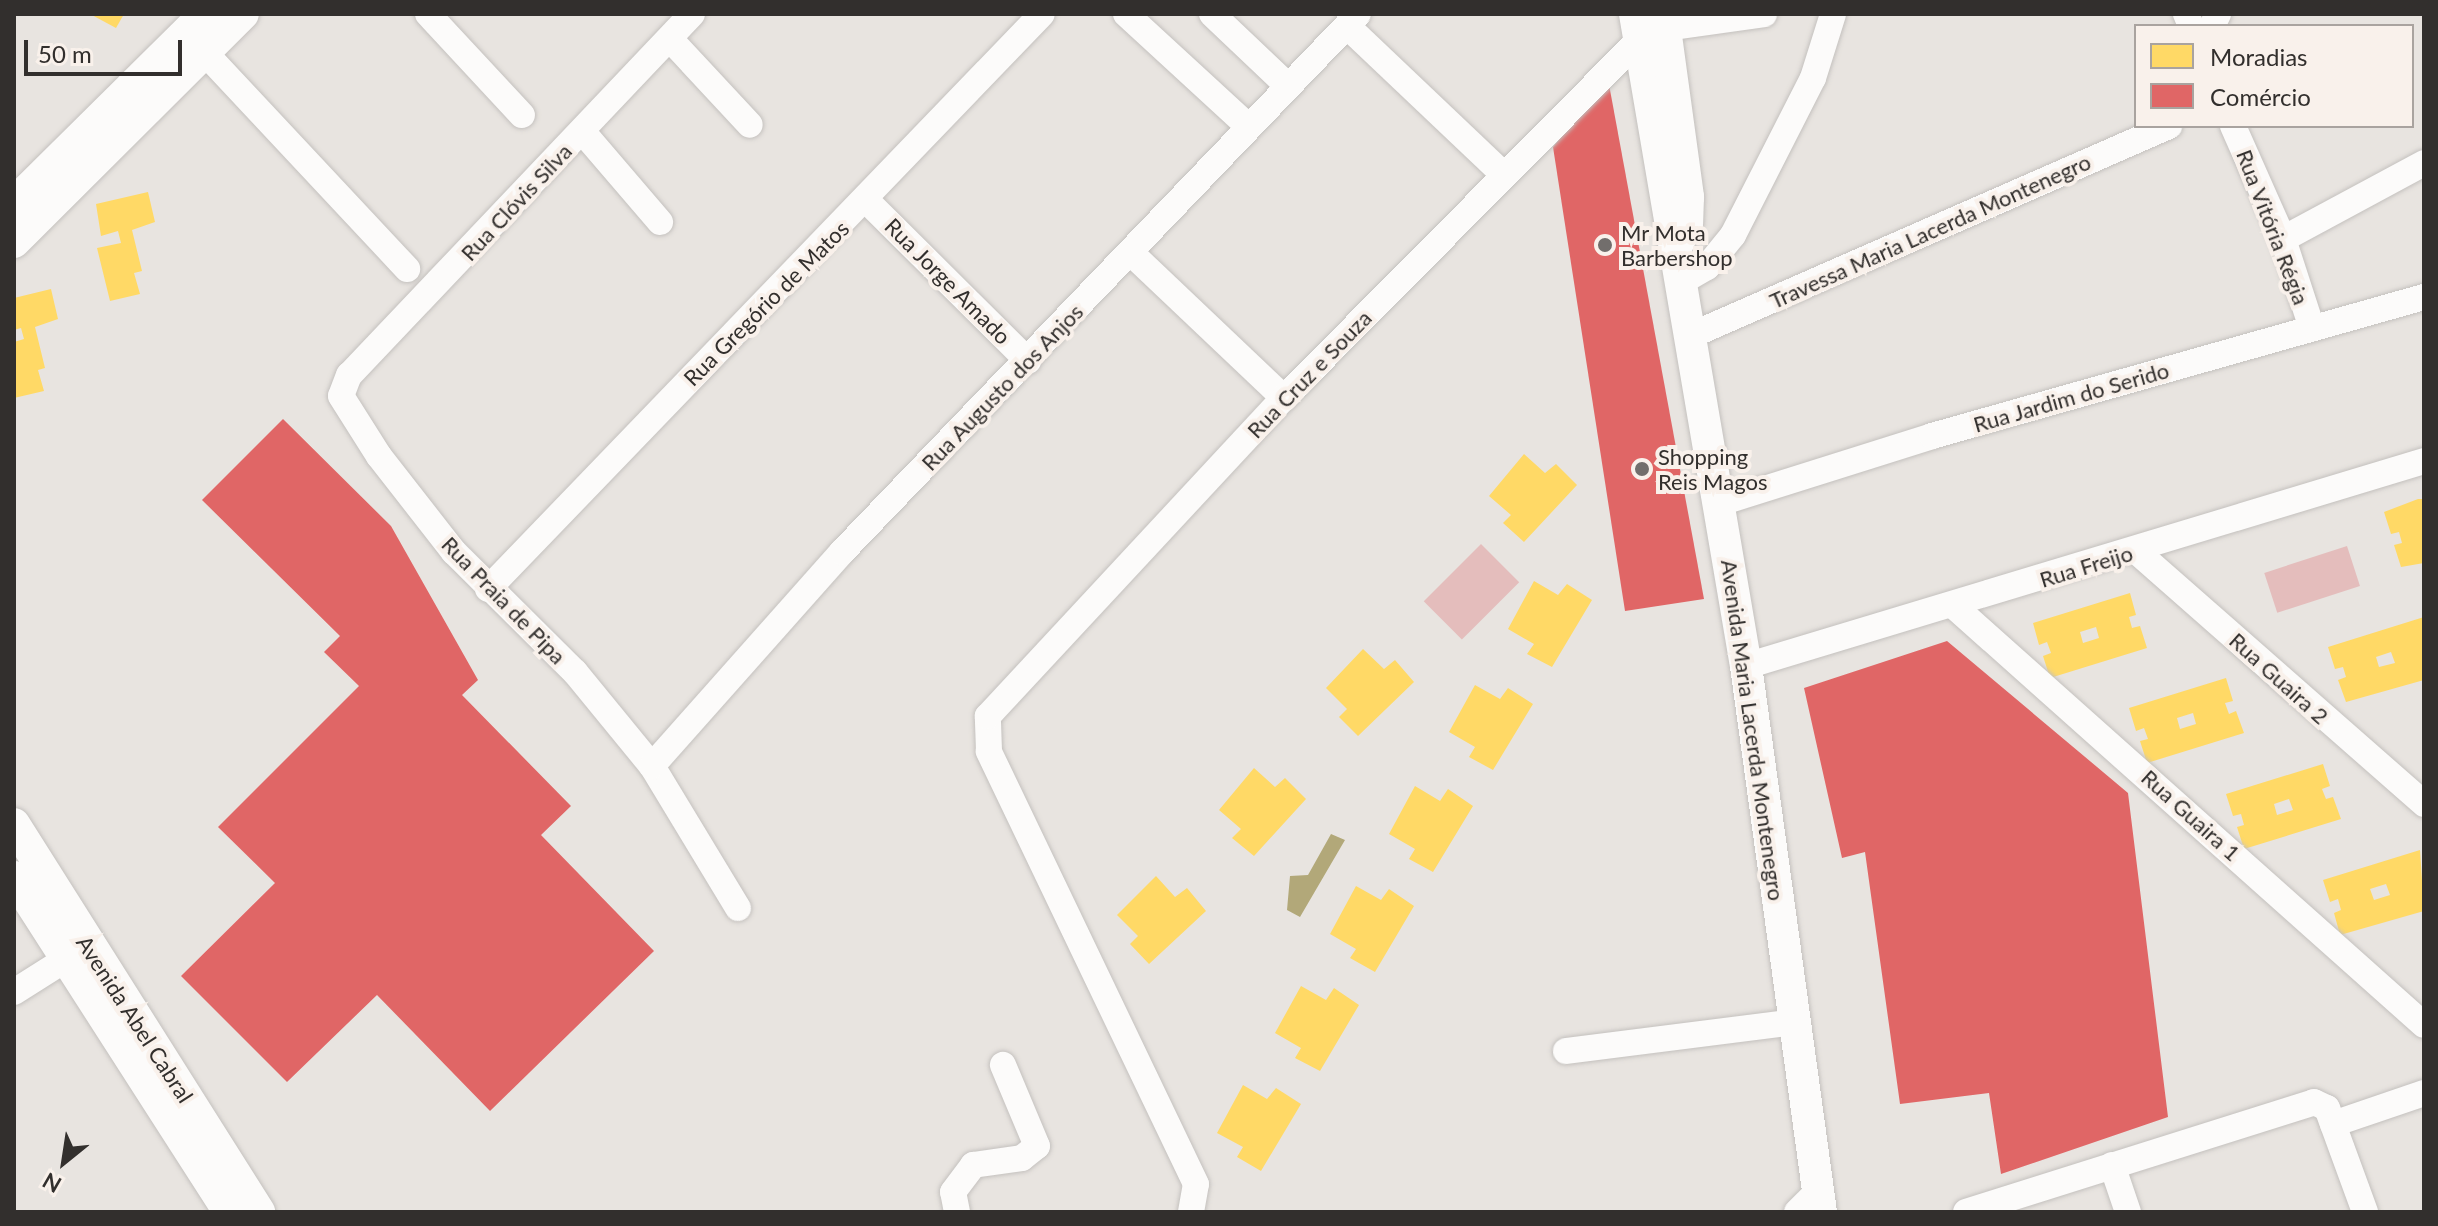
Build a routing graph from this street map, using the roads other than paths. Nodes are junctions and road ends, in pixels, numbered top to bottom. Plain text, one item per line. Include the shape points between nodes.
1 (243, 14) edge
2 (428, 14) edge
3 (692, 14) edge
4 (1042, 14) edge
5 (1126, 14) edge
6 (1212, 14) edge
7 (1764, 14) edge
8 (1833, 14) edge
9 (1352, 20) edge
10 (1651, 24) edge
11 (199, 33) edge
12 (670, 39) junction
13 (1288, 86) junction
14 (522, 115) dead end
15 (750, 125) dead end
16 (1249, 127) junction
17 (2164, 128) edge
18 (2234, 128) edge
19 (582, 131) junction
20 (2424, 163) edge
21 (1504, 175) junction
22 (867, 201) junction
23 (23, 206) edge
24 (660, 222) dead end
25 (2283, 239) junction
26 (14, 242) edge
27 (1131, 253) junction
28 (407, 269) dead end
29 (1681, 282) junction
30 (2424, 297) edge
31 (2312, 328) junction
32 (1692, 335) junction
33 (1028, 361) junction
34 (341, 389) joint
35 (1284, 398) junction
36 (2424, 461) edge
37 (1720, 503) junction
38 (2135, 550) junction
39 (488, 589) junction
40 (1955, 607) junction
41 (1746, 666) junction
42 (652, 766) junction
43 (2424, 804) edge
44 (14, 824) edge
45 (14, 877) edge
46 (738, 908) dead end
47 (76, 952) junction
48 (14, 992) edge
49 (1795, 1022) junction
50 (2424, 1025) edge
51 (1566, 1051) dead end
52 (1003, 1065) dead end
53 (2424, 1093) edge
54 (2326, 1113) junction
55 (2112, 1165) junction
56 (1812, 1205) edge
57 (236, 1207) edge
58 (957, 1212) edge
59 (1191, 1212) edge
60 (1966, 1212) edge
61 (2128, 1212) edge
62 (2365, 1212) edge

1 - 11 main road
2 - 14 street
3 - 12 street, Rua Clóvis Silva
4 - 22 street, Rua Gregório de Matos
5 - 16 street
6 - 13 street
7 - 10 street
8 - 29 street via 1813,78 1733,235 1707,267
9 - 13 street, Rua Augusto dos Anjos
9 - 21 street
10 - 21 street, Rua Cruz e Souza
10 - 29 main road, Avenida Maria Lacerda Montenegro via 1688,197 1687,223 1675,250
11 - 23 main road
11 - 28 street
12 - 15 street
12 - 19 street, Rua Clóvis Silva
13 - 16 street, Rua Augusto dos Anjos
16 - 27 street, Rua Augusto dos Anjos
17 - 32 street, Travessa Maria Lacerda Montenegro
18 - 25 street, Rua Vitória Régia
19 - 24 street
19 - 34 street, Rua Clóvis Silva
20 - 25 street
21 - 35 street, Rua Cruz e Souza
22 - 33 street, Rua Jorge Amado
22 - 39 street, Rua Gregório de Matos
23 - 26 main road
25 - 31 street, Rua Vitória Régia
27 - 33 street, Rua Augusto dos Anjos
27 - 35 street
29 - 32 main road, Avenida Maria Lacerda Montenegro
30 - 31 street, Rua Jardim do Serido
31 - 37 street, Rua Jardim do Serido via 1932,436
32 - 37 main road, Avenida Maria Lacerda Montenegro
33 - 42 street, Rua Augusto dos Anjos via 842,552
34 - 39 street, Rua Praia de Pipa via 344,406 379,456
35 - 59 street, Rua Cruz e Souza via 988,716 989,751 1196,1184
36 - 38 street, Rua Freijo
37 - 41 main road, Avenida Maria Lacerda Montenegro
38 - 40 street, Rua Freijo
38 - 43 street, Rua Guaira 2
39 - 42 street, Rua Praia de Pipa via 575,672
40 - 41 street, Rua Freijo
40 - 50 street, Rua Guaira 1
41 - 49 main road, Avenida Maria Lacerda Montenegro
42 - 46 street, Rua Praia de Pipa
44 - 47 main road, Avenida Abel Cabral
45 - 47 main road, Avenida Abel Cabral
47 - 48 street
47 - 57 main road, Avenida Abel Cabral
49 - 51 street
49 - 56 main road, Avenida Maria Lacerda Montenegro
52 - 58 street via 1037,1146 1022,1158 973,1165 959,1176 953,1192
53 - 54 street
54 - 55 street
54 - 62 street
55 - 60 street
55 - 61 street

